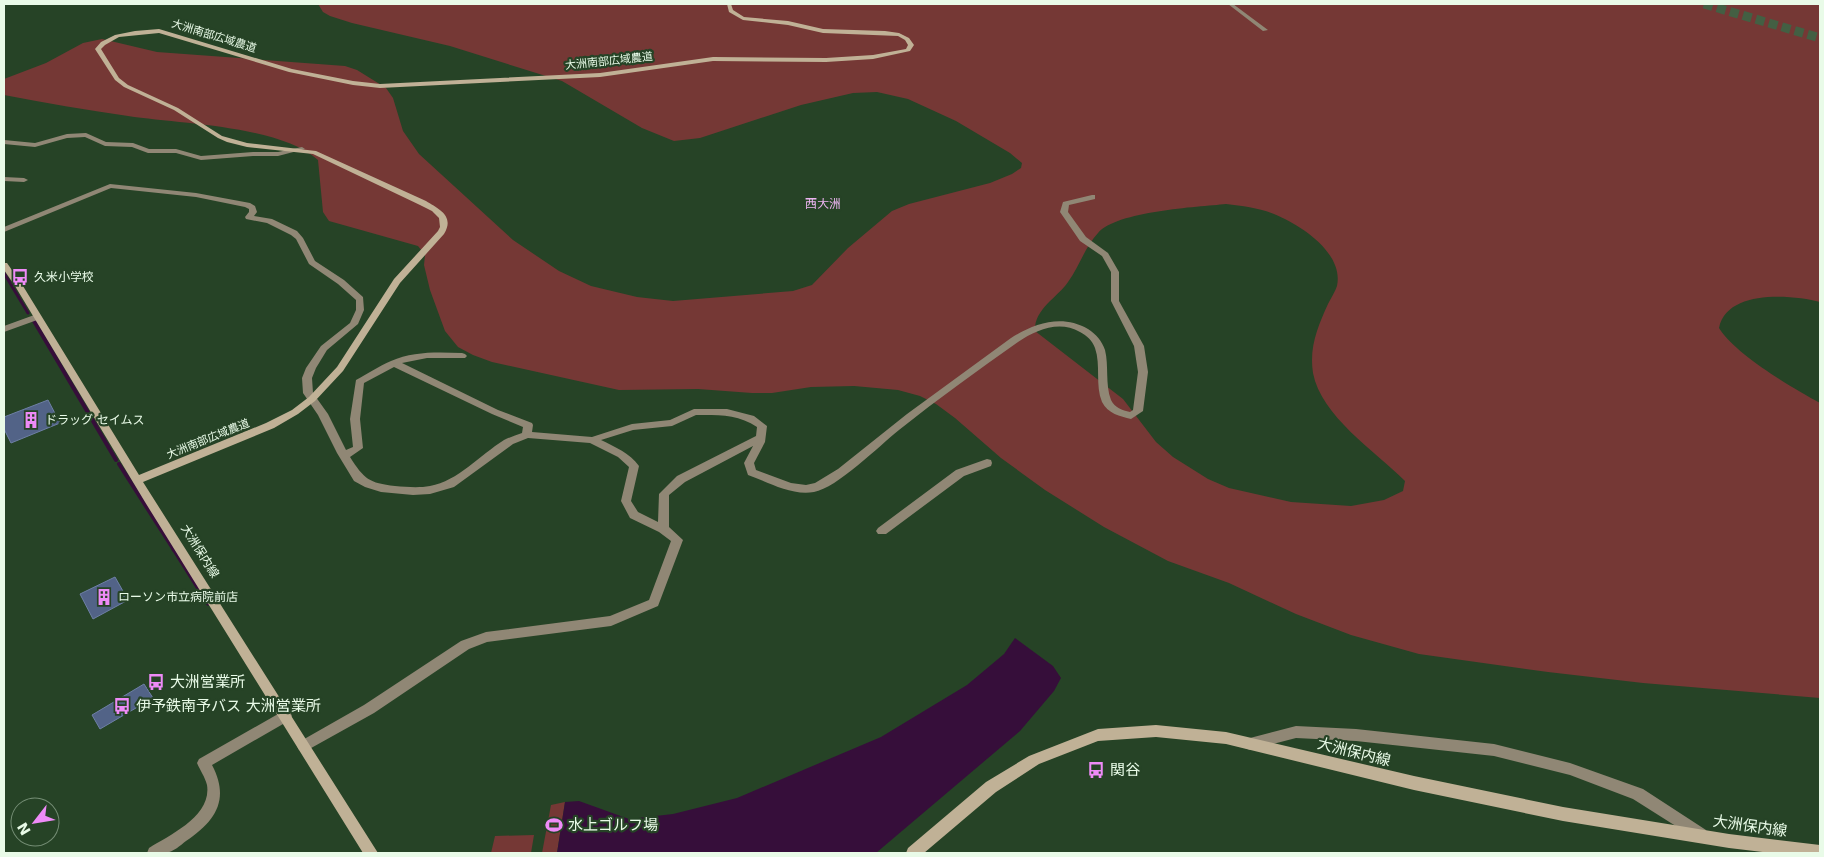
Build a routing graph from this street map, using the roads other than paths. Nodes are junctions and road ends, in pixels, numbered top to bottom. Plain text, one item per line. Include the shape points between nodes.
1 (729, 4) edge
2 (1230, 4) edge
3 (1265, 30) dead end
4 (4, 142) edge
5 (302, 150) junction
6 (4, 179) edge
7 (24, 180) dead end
8 (1092, 197) dead end
9 (4, 230) edge
10 (4, 267) edge
11 (38, 317) junction
12 (4, 329) edge
13 (462, 356) dead end
14 (394, 363) junction
15 (313, 399) junction
16 (527, 435) junction
17 (760, 438) junction
18 (592, 440) junction
19 (344, 456) junction
20 (987, 463) dead end
21 (138, 480) junction
22 (663, 528) junction
23 (882, 531) dead end
24 (285, 716) junction
25 (1249, 744) junction
26 (304, 746) junction
27 (1702, 835) junction
28 (1820, 852) edge
29 (154, 853) edge
30 (371, 853) edge
31 (912, 853) edge

1 - 5 street, 大洲南部広域農道 via 731,11 743,18 823,31 899,35 911,45 908,50 872,58 713,59 600,75 388,86 291,71 160,31 121,36 101,44 98,49 117,79 126,86 176,109 220,137 247,145
2 - 3 street
4 - 5 street via 35,146 68,136 86,135 105,144 133,145 148,151 176,152 201,158
5 - 15 street, 大洲南部広域農道 via 327,156 438,211 444,219 438,237 395,283 339,372
6 - 7 street
8 - 17 street via 1066,204 1064,212 1083,239 1106,254 1115,272 1116,301 1139,346 1143,372 1138,411 1131,416 1121,415 1110,408 1103,393 1104,359 1098,341 1089,331 1053,324 1019,337 815,488 800,488 752,472 748,463
9 - 15 street via 110,186 196,195 247,205 253,212 249,217 294,233 312,262 360,299 360,310 354,324 324,348 311,368 307,378 308,393
10 - 11 street, 大洲保内線
11 - 12 street
11 - 21 street, 大洲保内線
13 - 14 street via 409,356
14 - 16 street via 528,425
14 - 19 street via 360,382 355,419 358,448
15 - 19 street
15 - 21 street, 大洲南部広域農道 via 251,434
16 - 18 street
16 - 19 street via 509,442 450,484 430,490 380,488 369,484 358,478
17 - 18 street via 762,426 751,418 727,412 694,412 672,424 632,427
17 - 22 street via 682,479 664,494
18 - 22 street via 634,466 626,501 634,515
20 - 23 street via 960,472
21 - 24 street, 大洲保内線
22 - 26 street via 677,540 654,603 611,621 486,637 465,645 369,709
24 - 26 street, 大洲保内線
24 - 29 street via 204,763 214,787 213,802 200,822
25 - 27 street, 大洲保内線 via 1563,814
25 - 27 street via 1296,732 1494,750 1570,769 1638,794
25 - 31 street, 大洲保内線 via 1226,738 1156,731 1098,735 1034,760 991,787
26 - 30 street, 大洲保内線
27 - 28 street, 大洲保内線

